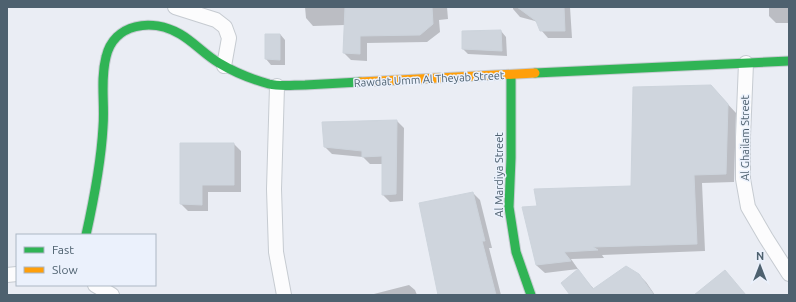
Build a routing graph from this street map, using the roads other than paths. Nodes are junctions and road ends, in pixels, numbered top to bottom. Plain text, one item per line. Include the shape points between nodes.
1 (175, 7) edge
2 (789, 60) edge
3 (746, 63) junction
4 (224, 66) junction
5 (510, 75) junction
6 (277, 86) junction
7 (86, 234) edge
8 (789, 274) edge
9 (97, 286) edge
10 (112, 295) edge
11 (284, 295) edge
12 (531, 295) edge

1 - 4 street via 216,20 226,27 229,38
2 - 3 street, Rawdat Umm Al Theyab Street
3 - 5 street, Rawdat Umm Al Theyab Street
3 - 8 street, Al Ghailam Street via 743,179 748,207
4 - 6 street via 242,75
4 - 7 street via 182,35 162,27 130,28 120,32 105,57 101,151
5 - 6 street, Rawdat Umm Al Theyab Street
5 - 12 street, Al Mardiya Street via 509,207 516,252
6 - 11 street via 274,189 276,252
9 - 10 street

